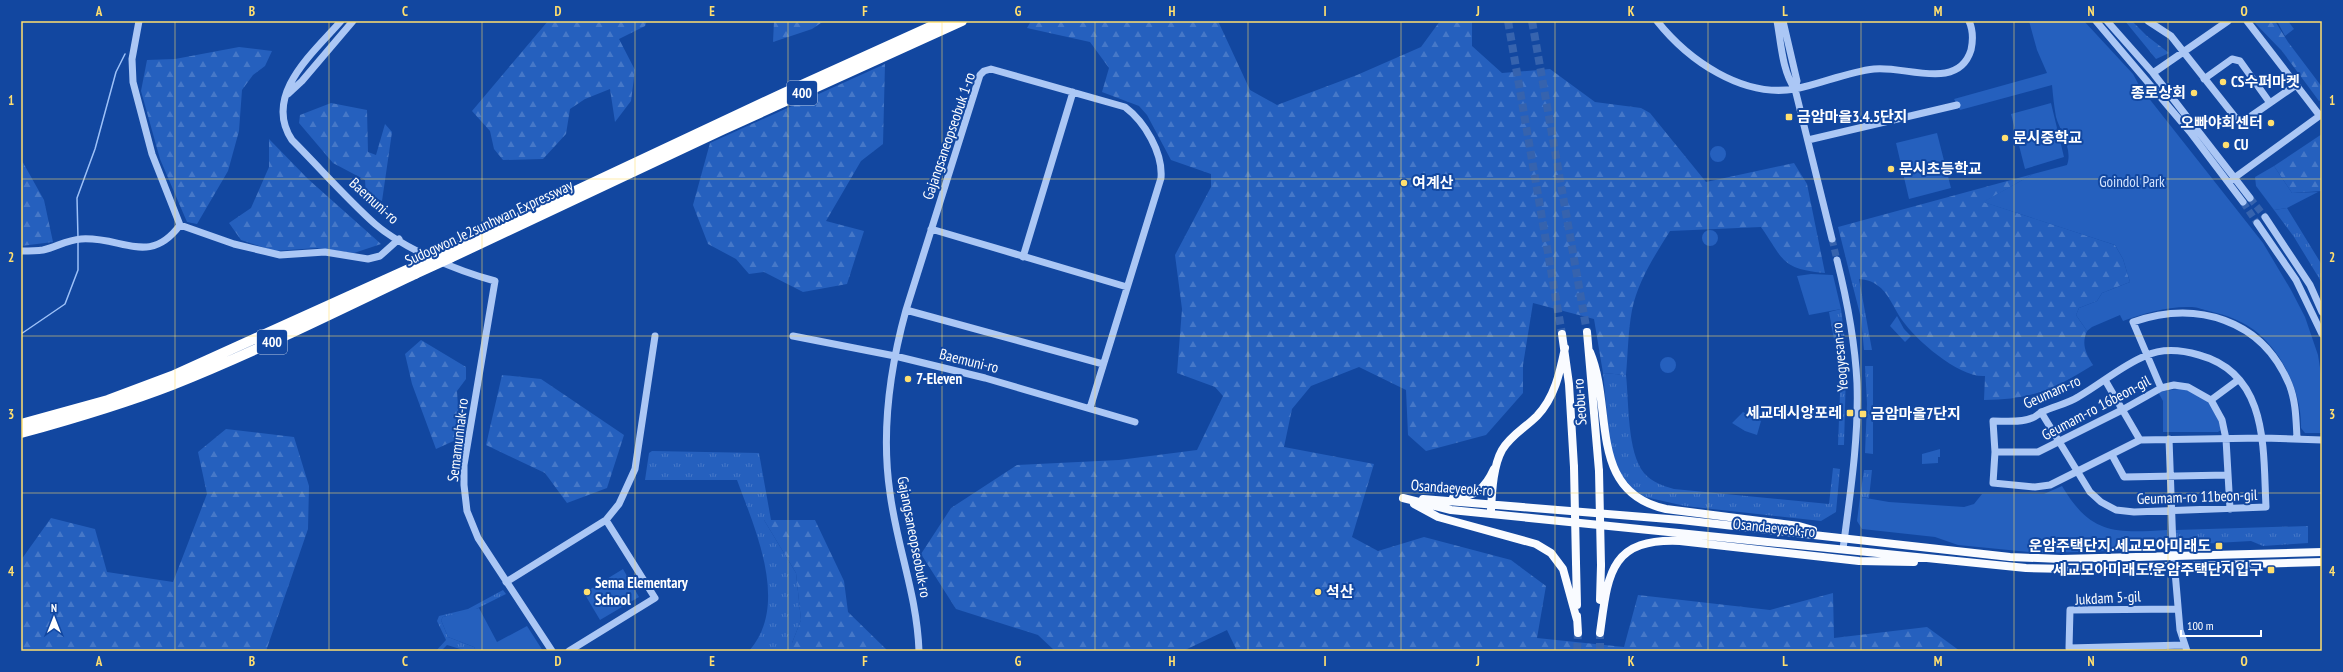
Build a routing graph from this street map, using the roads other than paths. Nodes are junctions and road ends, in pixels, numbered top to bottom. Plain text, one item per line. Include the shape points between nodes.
1 (139, 21) edge
2 (342, 21) edge
3 (353, 21) edge
4 (943, 21) edge
5 (962, 21) edge
6 (1657, 21) edge
7 (1777, 21) edge
8 (1783, 21) edge
9 (1969, 21) edge
10 (2096, 21) edge
11 (2107, 21) edge
12 (2148, 21) edge
13 (2228, 21) edge
14 (2247, 21) edge
15 (2183, 52) junction
16 (2153, 73) junction
17 (2204, 79) junction
18 (2296, 85) junction
19 (1794, 89) junction
20 (1073, 92) junction
21 (286, 96) junction
22 (2270, 103) junction
23 (1957, 105) dead end
24 (2321, 115) edge
25 (1808, 140) junction
26 (627, 171) junction
27 (2231, 180) junction
28 (2247, 200) tunnel mouth
29 (2265, 217) tunnel mouth
30 (2257, 222) tunnel mouth
31 (180, 225) junction
32 (931, 230) junction
33 (399, 239) junction
34 (1832, 239) tunnel mouth
35 (21, 251) edge
36 (1023, 257) junction
37 (1837, 260) tunnel mouth
38 (495, 281) joint
39 (1127, 288) junction
40 (906, 310) junction
41 (2322, 312) edge
42 (1587, 332) tunnel mouth
43 (1562, 334) tunnel mouth
44 (2322, 334) edge
45 (655, 336) dead end
46 (793, 336) dead end
47 (1564, 348) junction
48 (1590, 352) junction
49 (2147, 355) junction
50 (896, 356) junction
51 (1103, 364) junction
52 (2105, 380) junction
53 (2238, 380) junction
54 (2161, 388) junction
55 (2211, 400) junction
56 (108, 403) junction
57 (1090, 408) junction
58 (2122, 410) junction
59 (2041, 412) junction
60 (1135, 422) dead end
61 (21, 424) edge
62 (21, 433) edge
63 (2226, 438) junction
64 (2263, 438) junction
65 (2297, 438) junction
66 (2168, 439) junction
67 (2140, 440) junction
68 (2322, 440) edge
69 (2058, 443) junction
70 (1995, 452) junction
71 (2112, 455) junction
72 (1498, 459) junction
73 (2077, 472) junction
74 (2228, 475) junction
75 (2170, 476) junction
76 (1403, 498) junction
77 (1428, 499) junction
78 (1491, 509) junction
79 (2230, 509) junction
80 (2171, 510) junction
81 (606, 520) junction
82 (1829, 535) junction
83 (1845, 537) junction
84 (1843, 550) junction
85 (2322, 552) edge
86 (2174, 556) junction
87 (1959, 562) junction
88 (2322, 562) edge
89 (2174, 566) junction
90 (506, 582) junction
91 (2178, 609) junction
92 (1577, 620) junction
93 (1578, 632) tunnel mouth
94 (2186, 648) edge
95 (552, 651) edge
96 (569, 651) edge
97 (919, 651) edge

1 - 31 street via 132,59 132,82 152,154
2 - 21 street, Baemuni-ro via 295,74
3 - 21 street
4 - 26 highway, Sudogwon Je2sunhwan Expressway / 400 via 644,158
5 - 26 highway, Sudogwon Je2sunhwan Expressway / 400 via 642,168
6 - 19 street via 1689,53 1728,78 1759,89
7 - 19 street via 1787,71
8 - 19 street via 1796,81
9 - 19 street via 1973,43 1969,56 1964,65 1947,73 1922,75 1884,68 1864,70
10 - 27 street
11 - 16 street
12 - 15 street via 2171,36
13 - 15 street
14 - 18 street
15 - 16 street
15 - 17 street
16 - 27 street
17 - 22 street via 2239,122
17 - 22 street via 2236,58
18 - 22 street
18 - 24 street
19 - 25 street
20 - 32 street, Gajangsaneopseobuk 1-ro via 991,69 984,71 980,75
20 - 36 street
20 - 39 street, Gajangsaneopseobuk 1-ro via 1125,108 1136,115 1160,157 1161,178
21 - 33 street, Baemuni-ro via 282,109 283,120 292,140 376,224
23 - 25 street
24 - 27 street
25 - 34 street
26 - 56 highway, Sudogwon Je2sunhwan Expressway / 400, bridge via 413,271
27 - 28 street
29 - 41 street via 2310,285
30 - 44 street via 2296,280
31 - 33 street via 234,244 280,255 325,252 368,259 380,256
31 - 35 street via 164,243 144,248 83,239 43,250
32 - 36 street
32 - 40 street, Gajangsaneopseobuk 1-ro
33 - 38 street, Baemuni-ro via 449,266
36 - 39 street
37 - 83 street, Yeogyesan-ro via 1849,309 1857,383 1855,450
38 - 90 street, Semamunhak-ro via 464,465 464,485 467,511 478,538
39 - 51 street, Gajangsaneopseobuk 1-ro
40 - 50 street, Gajangsaneopseobuk 1-ro
40 - 51 street
42 - 48 main road, Seobu-ro
43 - 47 main road, Seobu-ro
45 - 81 street via 635,469 619,504
46 - 50 street, Baemuni-ro
47 - 72 main road via 1556,386 1546,406 1507,442
47 - 92 main road, Seobu-ro, bridge via 1574,467
48 - 82 main road via 1598,375 1610,458 1619,479 1631,494 1647,504 1666,509 1799,526
48 - 87 main road, Seobu-ro, bridge via 1599,471 1600,633 1610,574 1616,563 1641,544 1659,540 1856,560
49 - 52 street, Geumam-ro
49 - 53 street, Geumam-ro via 2172,351 2200,355 2219,363
49 - 54 street
49 - 65 street via 2133,322 2153,316 2186,312 2223,319 2239,327 2266,348 2289,384
50 - 57 street, Baemuni-ro
50 - 97 street, Gajangsaneopseobuk-ro via 885,448 890,494 914,597
51 - 57 street, Gajangsaneopseobuk 1-ro
52 - 58 street
52 - 59 street, Geumam-ro via 2071,401
53 - 55 street
53 - 64 street, Geumam-ro via 2256,406
54 - 55 street, Geumam-ro 16beon-gil via 2182,385 2199,391
54 - 58 street, Geumam-ro 16beon-gil
55 - 63 street, Geumam-ro 16beon-gil via 2220,414
56 - 61 highway, Sudogwon Je2sunhwan Expressway / 400
56 - 62 highway, Sudogwon Je2sunhwan Expressway / 400
57 - 60 street, Baemuni-ro
58 - 67 street
58 - 69 street, Geumam-ro 16beon-gil
59 - 69 street, Geumam-ro 11beon-gil
59 - 70 street, Geumam-ro via 2032,419 1993,421
63 - 64 street, Geumam-ro
63 - 66 street, Geumam-ro
63 - 74 street, Geumam-ro 16beon-gil
64 - 65 street, Geumam-ro
64 - 79 street, Geumam-ro 11beon-gil via 2266,507
65 - 68 street, Geumam-ro
66 - 67 street, Geumam-ro
66 - 75 street
67 - 71 street, Geumam-ro
69 - 70 street, Geumam-ro 16beon-gil via 2038,452
69 - 73 street, Geumam-ro 11beon-gil
70 - 73 street, Geumam-ro via 1993,483 1997,484 2035,487 2050,485
71 - 73 street, Geumam-ro
71 - 75 street via 2124,477
72 - 77 main road via 1484,488 1472,495
72 - 78 main road
73 - 80 street, Geumam-ro 11beon-gil via 2095,498 2116,510
74 - 75 street
74 - 79 street, Geumam-ro 16beon-gil
75 - 80 street
76 - 77 main road, Osandaeyeok-ro
76 - 78 main road, Osandaeyeok-ro via 1451,510
76 - 92 main road via 1438,517 1516,537 1551,553 1563,569
77 - 78 main road, Osandaeyeok-ro
78 - 82 main road, Osandaeyeok-ro via 1681,520
78 - 84 main road, Osandaeyeok-ro
79 - 80 street, Geumam-ro 11beon-gil
80 - 86 street
81 - 90 street
81 - 96 street via 655,598
82 - 83 main road, Osandaeyeok-ro
83 - 84 street, Yeogyesan-ro
83 - 86 main road, Osandaeyeok-ro via 1950,552 2045,560
84 - 87 main road, Osandaeyeok-ro
85 - 86 main road, Osandaeyeok-ro
86 - 89 street
87 - 89 main road, Osandaeyeok-ro via 2041,569
88 - 89 main road, Osandaeyeok-ro
89 - 91 street
90 - 95 street, Semamunhak-ro
91 - 94 street via 2180,630
91 - 94 street, Jukdam 5-gil via 2070,610 2069,648
92 - 93 main road

